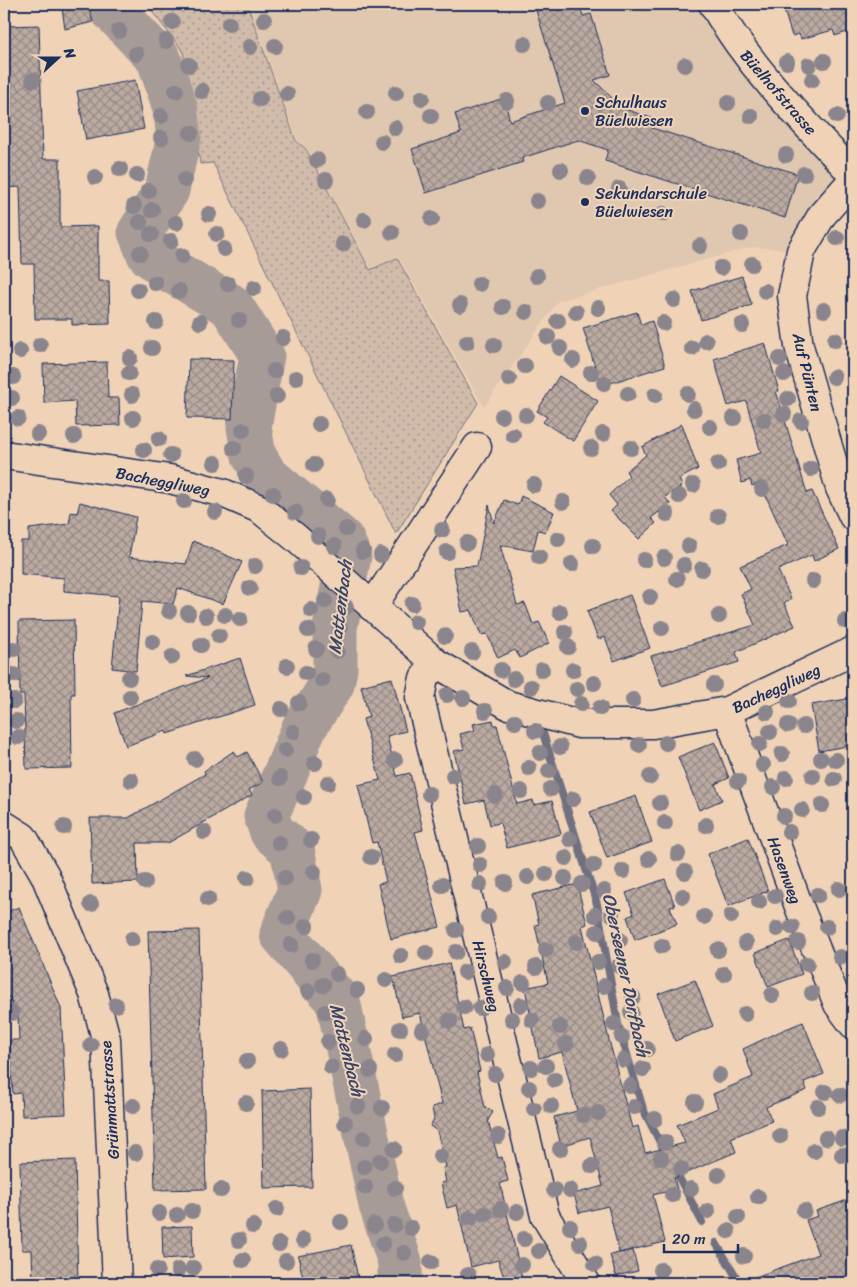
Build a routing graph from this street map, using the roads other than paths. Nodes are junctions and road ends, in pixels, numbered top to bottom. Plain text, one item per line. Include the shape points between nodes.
1 (713, 4) edge
2 (853, 174) edge
3 (853, 180) edge
4 (477, 447) dead end
5 (4, 454) edge
6 (853, 516) edge
7 (372, 607) junction
8 (853, 651) edge
9 (436, 663) junction
10 (727, 711) junction
11 (4, 824) edge
12 (853, 1024) edge
13 (117, 1283) edge
14 (586, 1283) edge

1 - 2 street, Büelhofstrasse via 763,78
3 - 6 street, Auf Pünten via 822,215 802,251 792,296 799,346 840,488
4 - 7 street
5 - 7 street, Bacheggliweg via 170,479 223,492 260,509
7 - 9 street, Bacheggliweg
8 - 10 street, Bacheggliweg
9 - 10 street, Bacheggliweg via 508,706 579,724 653,724
9 - 14 street, Hirschweg via 424,678 420,698 545,1216
10 - 12 street, Hasenweg via 801,913 838,1004
11 - 13 street, Grünmattstrasse via 24,837 45,875 94,994 106,1039

